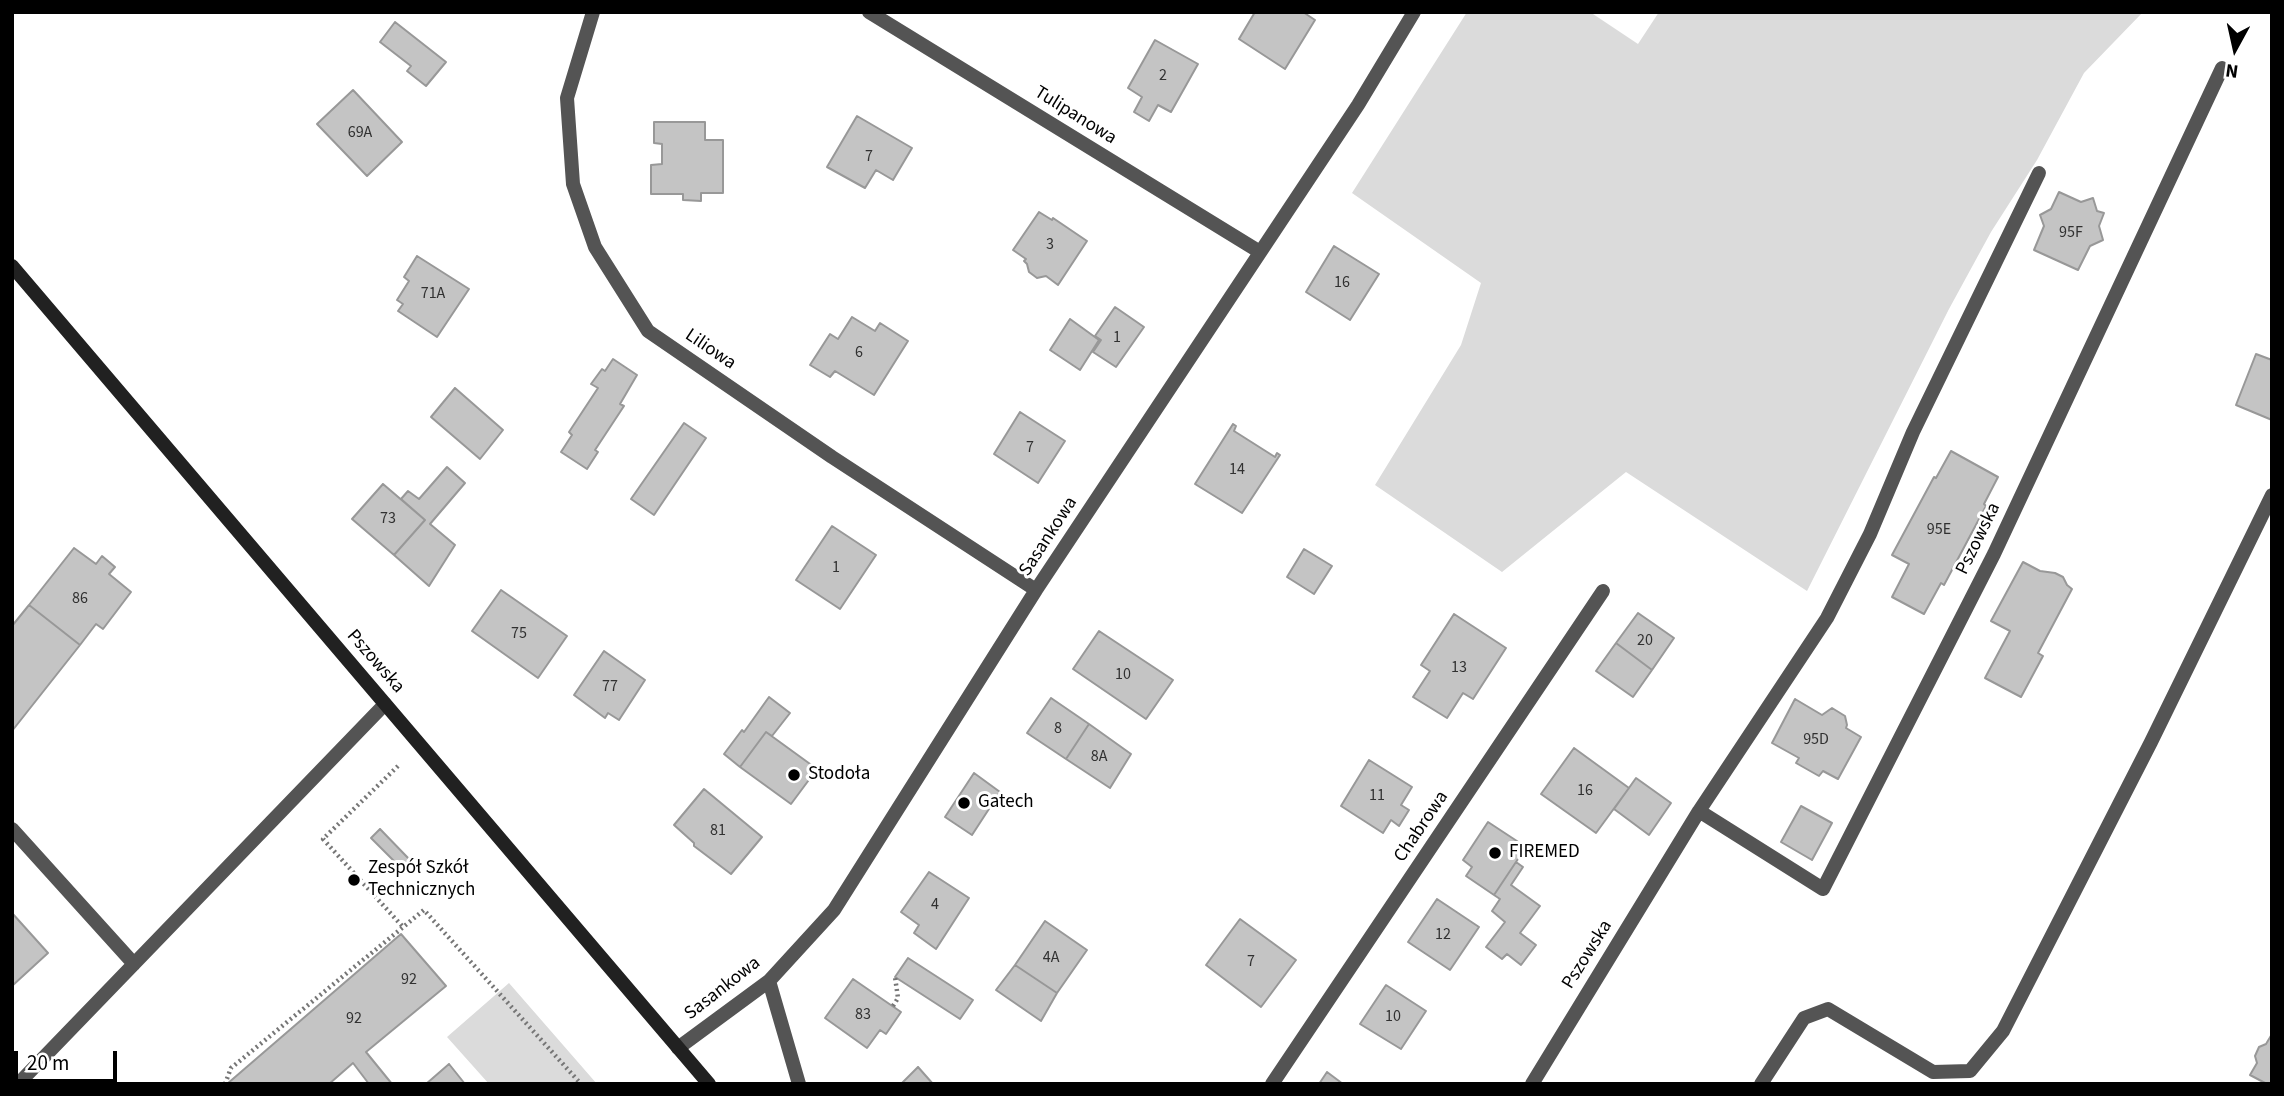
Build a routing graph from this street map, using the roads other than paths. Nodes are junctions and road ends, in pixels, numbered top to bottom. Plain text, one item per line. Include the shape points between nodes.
1 (593, 12) edge
2 (869, 12) edge
3 (1414, 12) edge
4 (2222, 68) dead end
5 (2039, 173) dead end
6 (1260, 253) junction
7 (12, 265) edge
8 (2272, 495) edge
9 (1036, 590) junction
10 (1603, 591) dead end
11 (385, 704) junction
12 (1699, 811) junction
13 (12, 829) edge
14 (134, 964) junction
15 (769, 981) junction
16 (678, 1048) junction
17 (18, 1084) edge
18 (709, 1084) edge
19 (799, 1084) edge
20 (1272, 1084) edge
21 (1532, 1084) edge
22 (1761, 1084) edge

1 - 9 street, Liliowa via 567,98 573,184 595,247 648,331
2 - 6 street, Tulipanowa
3 - 6 street, Sasankowa
4 - 12 street, Pszowska via 1994,554 1823,889
5 - 12 street, Pszowska via 1827,618
6 - 9 street, Sasankowa
7 - 11 main road, Pszowska
8 - 22 street via 2003,1031 1970,1071 1933,1072 1828,1009 1804,1018
9 - 15 street, Sasankowa via 834,910
10 - 20 street, Chabrowa
11 - 14 street
11 - 16 main road, Pszowska
12 - 21 street, Pszowska
13 - 14 street
14 - 17 street
15 - 16 street, Sasankowa
15 - 19 street
16 - 18 main road, Pszowska

